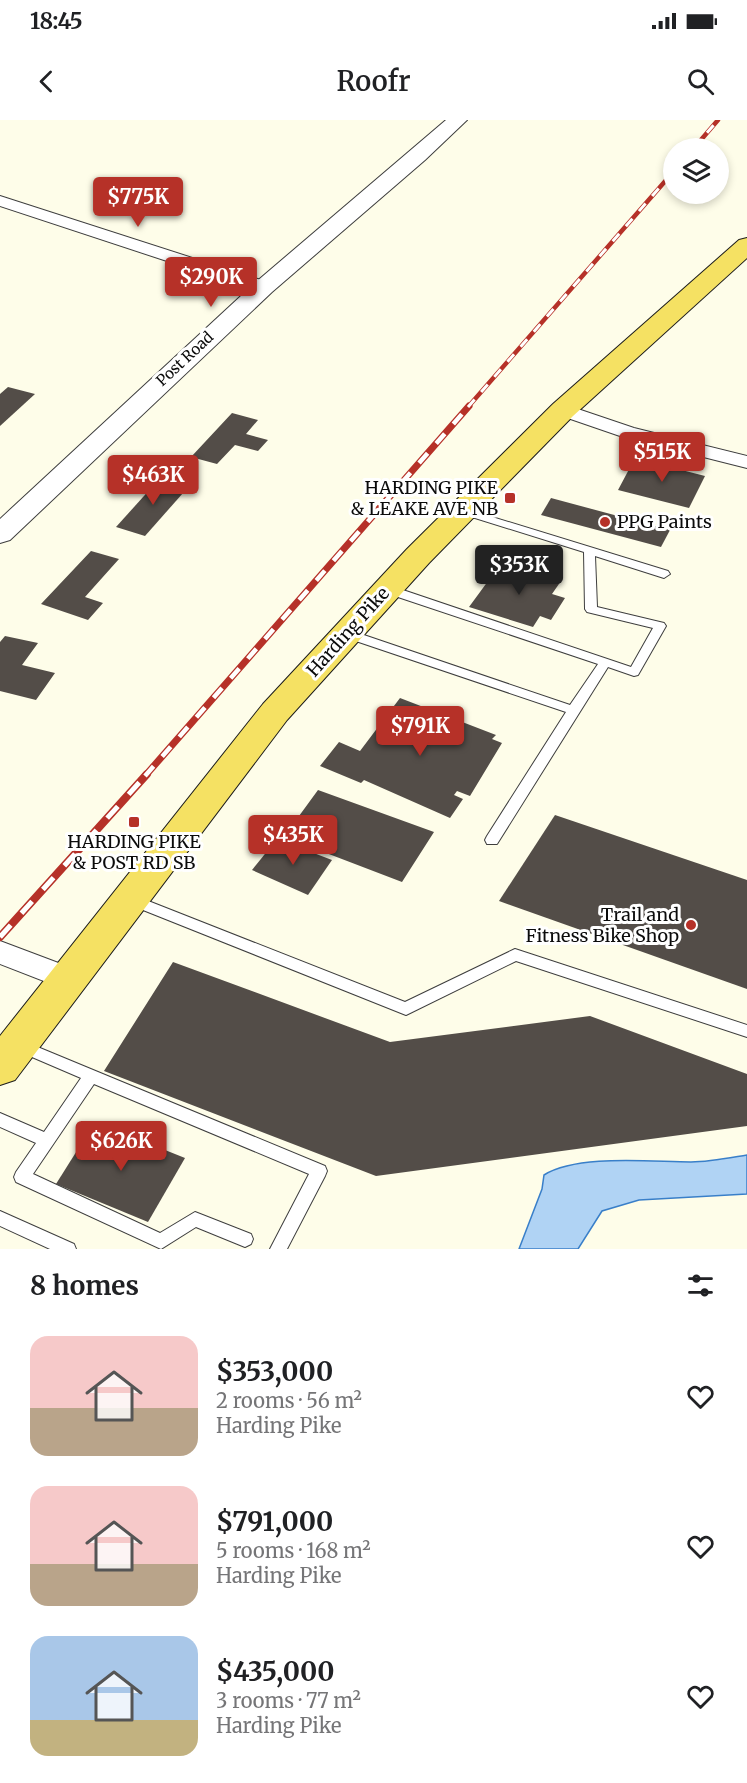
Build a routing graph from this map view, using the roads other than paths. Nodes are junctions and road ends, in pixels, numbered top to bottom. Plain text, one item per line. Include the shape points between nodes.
1 (457, 120) edge
2 (5, 207) edge
3 (747, 245) edge
4 (264, 287) junction
5 (563, 410) junction
6 (747, 462) edge
7 (463, 511) junction
8 (0, 534) edge
9 (589, 551) junction
10 (664, 574) dead end
11 (387, 589) junction
12 (347, 633) junction
13 (605, 662) junction
14 (573, 710) junction
15 (492, 840) dead end
16 (129, 898) junction
17 (0, 952) edge
18 (67, 978) junction
19 (747, 1031) edge
20 (8, 1055) edge
21 (91, 1076) junction
22 (0, 1120) edge
23 (46, 1140) junction
24 (0, 1218) edge
25 (245, 1239) dead end
26 (68, 1249) edge
27 (278, 1249) edge

1 - 4 street, Post Road
2 - 4 street
3 - 5 main road, Harding Pike
4 - 8 street, Post Road
5 - 6 street via 627,432
5 - 7 main road, Harding Pike
7 - 9 lane
7 - 11 main road, Harding Pike
9 - 10 lane
9 - 13 lane via 591,609 660,626 634,672
11 - 12 main road, Harding Pike
11 - 13 lane
12 - 14 lane
12 - 16 main road, Harding Pike via 275,712
13 - 14 lane
14 - 15 lane
16 - 18 main road, Harding Pike
16 - 19 lane via 406,1009 515,955
17 - 18 street
18 - 20 main road, Harding Pike
20 - 21 lane
21 - 23 lane
21 - 27 lane via 320,1171
22 - 23 lane
23 - 25 lane via 22,1177 161,1240 195,1219
24 - 26 lane

